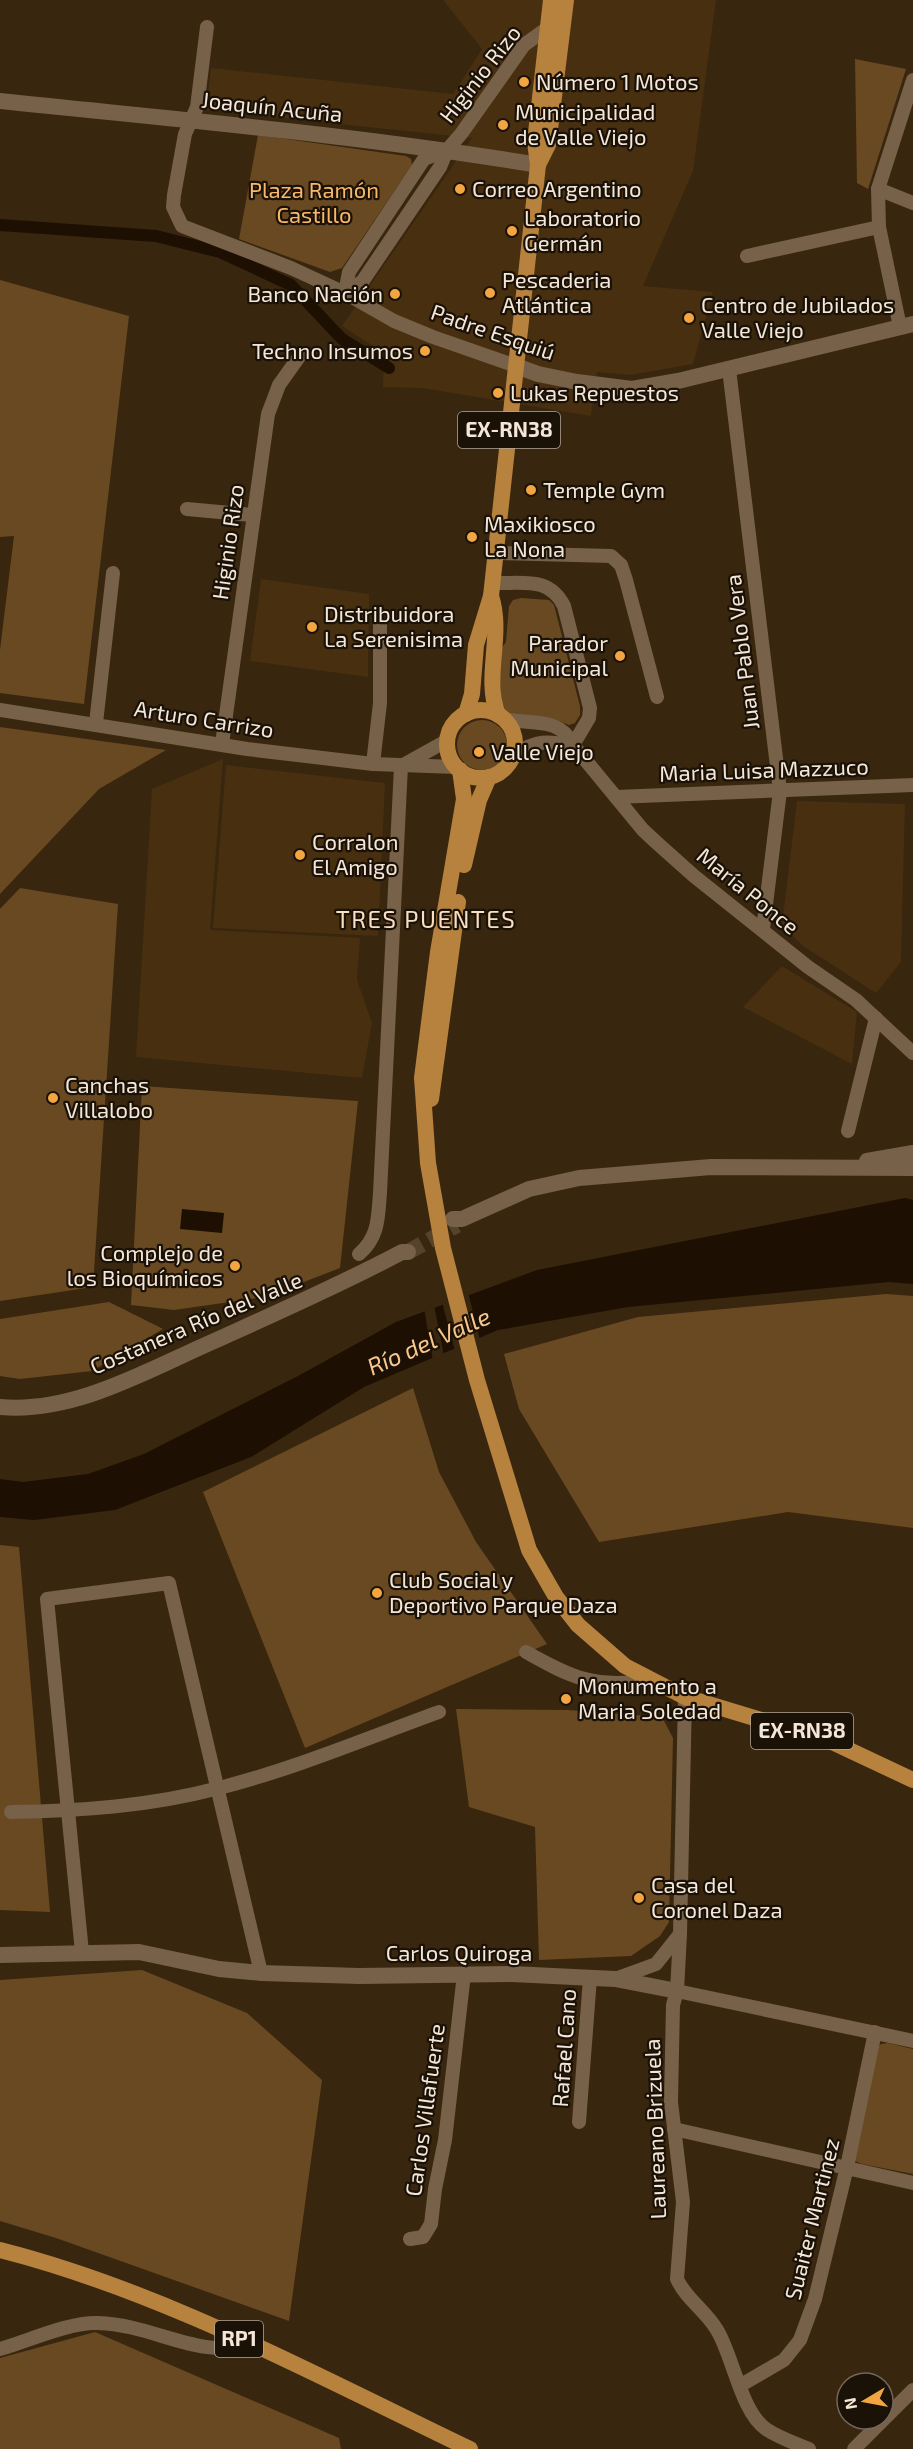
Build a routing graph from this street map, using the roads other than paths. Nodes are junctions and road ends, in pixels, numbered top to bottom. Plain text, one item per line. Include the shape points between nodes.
1 (551, 0) edge
2 (566, 0) edge
3 (207, 27) dead end
4 (549, 27) junction
5 (913, 80) edge
6 (0, 101) edge
7 (190, 121) junction
8 (447, 150) junction
9 (538, 165) junction
10 (878, 189) junction
11 (913, 203) edge
12 (879, 227) junction
13 (747, 256) dead end
14 (345, 293) junction
15 (907, 325) edge
16 (301, 354) dead end
17 (516, 366) junction
18 (729, 369) junction
19 (187, 508) dead end
20 (252, 515) junction
21 (496, 553) junction
22 (113, 573) dead end
23 (492, 590) junction
24 (381, 625) dead end
25 (657, 697) dead end
26 (0, 710) edge
27 (466, 714) junction
28 (501, 717) junction
29 (96, 723) junction
30 (448, 740) junction
31 (222, 744) junction
32 (573, 746) junction
33 (513, 754) junction
34 (373, 764) junction
35 (401, 766) junction
36 (458, 768) junction
37 (489, 777) junction
38 (913, 785) edge
39 (780, 791) junction
40 (616, 797) junction
41 (763, 929) junction
42 (876, 1018) junction
43 (913, 1053) edge
44 (426, 1124) junction
45 (848, 1131) dead end
46 (913, 1153) edge
47 (830, 1166) junction
48 (913, 1167) edge
49 (457, 1221) tunnel mouth
50 (405, 1250) tunnel mouth
51 (359, 1254) dead end
52 (0, 1407) edge
53 (526, 1652) dead end
54 (649, 1680) junction
55 (685, 1697) junction
56 (439, 1712) dead end
57 (913, 1780) edge
58 (218, 1789) junction
59 (68, 1811) junction
60 (11, 1812) dead end
61 (680, 1934) junction
62 (82, 1952) junction
63 (0, 1955) edge
64 (261, 1973) junction
65 (464, 1974) junction
66 (590, 1978) junction
67 (615, 1978) junction
68 (677, 1991) junction
69 (875, 2032) junction
70 (913, 2041) edge
71 (579, 2122) dead end
72 (674, 2129) junction
73 (847, 2167) junction
74 (913, 2183) edge
75 (410, 2240) dead end
76 (0, 2250) edge
77 (255, 2346) junction
78 (0, 2349) edge
79 (741, 2385) junction
80 (913, 2390) edge
81 (470, 2449) edge
82 (809, 2449) edge
83 (854, 2449) edge

1 - 4 main road, EX-RN38
2 - 9 main road, EX-RN38 via 548,145
3 - 7 street, Padre Esquiú via 197,107
4 - 8 street, Higinio Rizo via 524,45
4 - 9 main road, EX-RN38 via 535,142
5 - 10 street
6 - 7 street, Joaquín Acuña
7 - 8 street, Joaquín Acuña
7 - 14 street, Padre Esquiú via 173,207 182,226
8 - 9 street, Joaquín Acuña
8 - 14 street, Higinio Rizo via 424,159 349,272
9 - 17 main road, EX-RN38
10 - 11 street
10 - 12 street
12 - 13 street
12 - 15 street
14 - 17 street, Padre Esquiú via 394,321
15 - 18 street, Padre Esquiú
16 - 20 street, Higinio Rizo via 279,385 268,414
17 - 18 street, Padre Esquiú via 615,389 650,387
17 - 21 main road, EX-RN38
18 - 39 street, Juan Pablo Vera
19 - 20 street
20 - 31 street, Higinio Rizo
21 - 23 main road, EX-RN38
21 - 25 street via 611,556 621,565 626,580
22 - 29 street
23 - 27 main road, EX-RN38 via 476,645 472,694
23 - 28 main road, EX-RN38 via 498,616 492,689
23 - 32 street via 546,585 557,592 590,708 589,718
24 - 34 street via 380,703
26 - 29 street, Arturo Carrizo
27 - 28 main road via 486,711
27 - 30 main road, EX-RN38 via 452,728
28 - 32 street, María Ponce via 556,726 568,733
28 - 33 main road, EX-RN38 via 514,736
29 - 31 street, Arturo Carrizo
30 - 35 street
30 - 36 main road, EX-RN38 via 448,752
31 - 34 street, Arturo Carrizo
32 - 33 street via 547,741 532,743
32 - 40 street, María Ponce
33 - 37 main road, EX-RN38 via 501,772
34 - 35 street, Arturo Carrizo
35 - 36 street, Arturo Carrizo via 439,764
35 - 51 street via 380,1193 376,1231
36 - 37 main road via 469,776
36 - 44 main road, EX-RN38 via 464,799 422,1078
37 - 44 main road, EX-RN38 via 466,855
38 - 39 street, Maria Luisa Mazzuco
39 - 40 street, Maria Luisa Mazzuco
39 - 41 street, Juan Pablo Vera
40 - 41 street, María Ponce via 643,830 679,863
41 - 42 street, María Ponce
42 - 43 street, María Ponce
42 - 45 street
44 - 54 main road, EX-RN38 via 431,1186 443,1248 513,1505 540,1572 578,1625 625,1666
46 - 47 street
47 - 48 street
47 - 49 street via 711,1167 579,1178 529,1189
50 - 52 street, Costanera Río del Valle via 303,1301 94,1392 39,1407
53 - 54 street via 560,1671 596,1683 621,1685
54 - 55 main road, EX-RN38
55 - 57 main road, EX-RN38 via 830,1741
55 - 61 street, Laureano Brizuela
56 - 58 street
58 - 59 street via 140,1804
58 - 59 street via 169,1583 47,1599
58 - 64 street
59 - 60 street
59 - 62 street
61 - 67 street via 656,1964
61 - 68 street, Laureano Brizuela
62 - 63 street, Carlos Quiroga
62 - 64 street, Carlos Quiroga via 149,1953 219,1969
64 - 65 street, Carlos Quiroga
65 - 66 street, Carlos Quiroga
65 - 75 street, Carlos Villafuerte via 446,2140 431,2224 423,2237
66 - 67 street, Carlos Quiroga
66 - 71 street, Rafael Cano
67 - 68 street, Carlos Quiroga
68 - 69 street, Carlos Quiroga
68 - 72 street, Laureano Brizuela via 672,2048
69 - 70 street, Carlos Quiroga
69 - 73 street, Suaiter Martinez
72 - 73 street
72 - 79 street, Laureano Brizuela via 683,2202 677,2279 718,2332
73 - 74 street
73 - 79 street, Suaiter Martinez via 815,2299 800,2340 784,2360
76 - 77 main road, RP1 via 135,2293
77 - 78 street via 210,2349 96,2323
77 - 81 main road, RP1
79 - 82 street, Laureano Brizuela via 750,2410 766,2429
80 - 83 street

